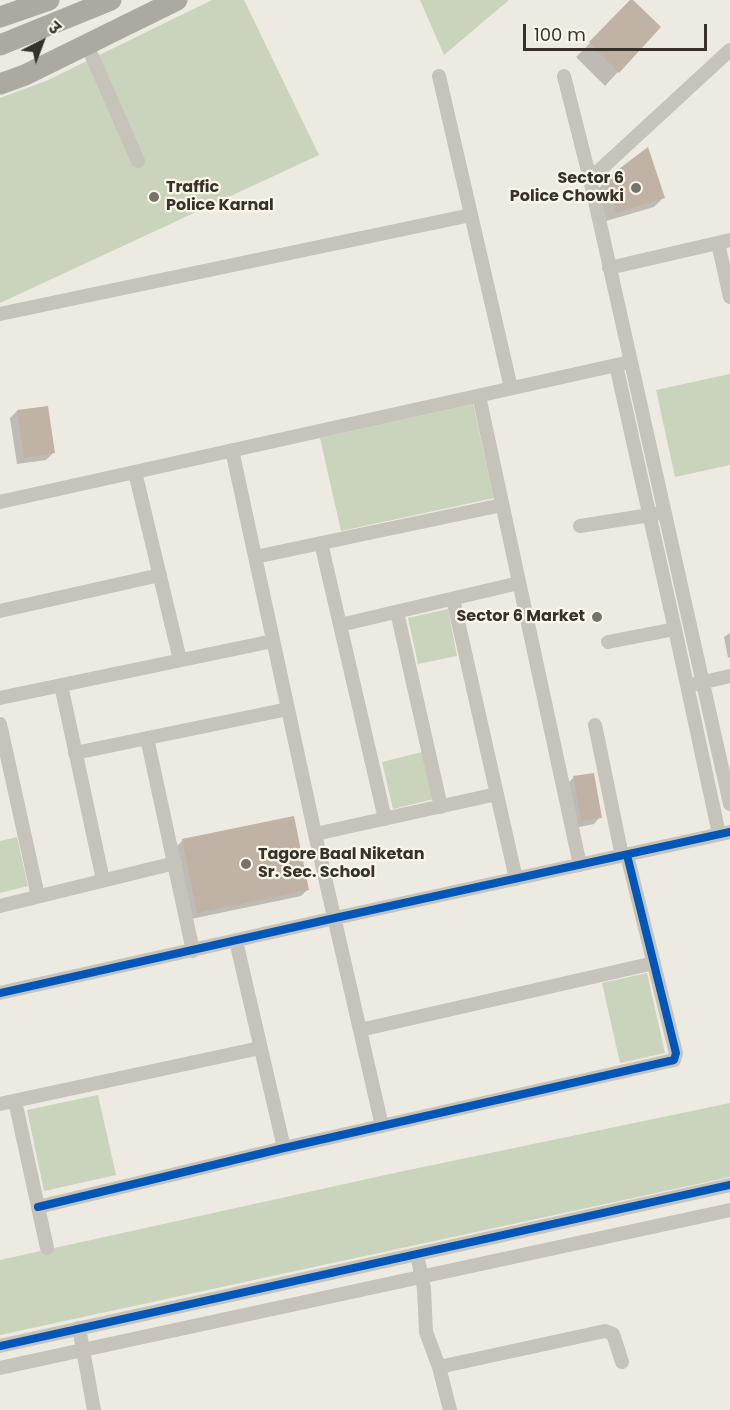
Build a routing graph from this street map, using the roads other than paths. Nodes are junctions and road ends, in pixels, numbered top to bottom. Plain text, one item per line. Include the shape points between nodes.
1 (49, 0) edge
2 (111, 0) edge
3 (177, 0) edge
4 (0, 17) edge
5 (0, 45) edge
6 (87, 45) junction
7 (730, 50) edge
8 (439, 76) dead end
9 (564, 76) dead end
10 (0, 84) edge
11 (138, 161) dead end
12 (590, 179) junction
13 (471, 215) junction
14 (724, 242) edge
15 (609, 268) junction
16 (730, 297) edge
17 (0, 314) edge
18 (630, 362) junction
19 (616, 365) junction
20 (511, 388) junction
21 (478, 396) junction
22 (232, 450) junction
23 (135, 472) junction
24 (0, 502) edge
25 (502, 505) junction
26 (664, 512) junction
27 (649, 515) junction
28 (580, 526) dead end
29 (321, 543) junction
30 (255, 557) junction
31 (160, 576) junction
32 (519, 583) junction
33 (453, 599) junction
34 (0, 611) edge
35 (397, 612) junction
36 (340, 625) junction
37 (675, 629) junction
38 (273, 641) junction
39 (608, 642) dead end
40 (180, 660) junction
41 (730, 676) edge
42 (703, 682) junction
43 (61, 685) junction
44 (687, 685) junction
45 (0, 698) edge
46 (288, 709) junction
47 (0, 724) edge
48 (595, 725) dead end
49 (147, 738) junction
50 (75, 753) junction
51 (727, 776) edge
52 (497, 794) junction
53 (730, 804) edge
54 (441, 807) junction
55 (385, 819) junction
56 (724, 833) edge
57 (315, 834) junction
58 (624, 855) junction
59 (175, 863) junction
60 (580, 865) junction
61 (516, 879) junction
62 (103, 880) junction
63 (38, 896) junction
64 (0, 906) edge
65 (335, 918) junction
66 (236, 941) junction
67 (194, 951) junction
68 (654, 963) junction
69 (0, 993) edge
70 (360, 1030) junction
71 (260, 1048) junction
72 (15, 1101) junction
73 (0, 1104) edge
74 (382, 1126) junction
75 (284, 1148) junction
76 (730, 1185) edge
77 (38, 1207) junction
78 (730, 1210) edge
79 (46, 1248) dead end
80 (417, 1254) junction
81 (422, 1276) junction
82 (79, 1328) junction
83 (0, 1346) edge
84 (83, 1350) junction
85 (622, 1362) dead end
86 (439, 1367) junction
87 (0, 1368) edge
88 (94, 1410) edge
89 (450, 1410) edge

1 - 4 highway
2 - 5 highway
3 - 6 highway
6 - 10 highway
6 - 11 street
7 - 12 street
8 - 13 street
9 - 12 street
12 - 15 street
13 - 17 street
13 - 20 street
14 - 15 street
14 - 16 street
15 - 18 street
18 - 19 street
18 - 26 street
19 - 20 street
19 - 27 street
20 - 21 street
21 - 22 street
21 - 25 street
22 - 23 street
22 - 30 street
23 - 24 street
23 - 31 street
25 - 29 street
25 - 32 street
26 - 27 street
26 - 42 street
27 - 28 street
27 - 37 street
29 - 30 street
29 - 36 street
30 - 38 street
31 - 34 street
31 - 40 street
32 - 33 street
32 - 60 street
33 - 35 street
33 - 52 street
35 - 36 street
35 - 54 street
36 - 55 street
37 - 39 street
37 - 44 street
38 - 40 street
38 - 46 street
40 - 43 street
41 - 42 street
42 - 44 street
42 - 51 street
43 - 45 street
43 - 50 street
44 - 56 street
46 - 49 street
46 - 57 street
47 - 63 street
48 - 58 street
49 - 50 street
49 - 59 street
50 - 62 street
51 - 53 street
52 - 54 street
52 - 61 street
54 - 55 street
55 - 57 street
56 - 58 street
57 - 65 street
58 - 60 street
58 - 68 street
59 - 62 street
59 - 67 street
60 - 61 street
61 - 65 street
62 - 63 street
63 - 64 street
65 - 66 street
65 - 70 street
66 - 67 street
66 - 71 street
67 - 69 street
68 - 70 street
68 - 74 street via 676,1053 674,1060
70 - 74 street
71 - 72 street
71 - 75 street
72 - 73 street
72 - 77 street
74 - 75 street
75 - 77 street
76 - 80 street
77 - 79 street
78 - 81 street
80 - 81 street
80 - 82 street
81 - 84 street
81 - 86 street via 426,1332
82 - 83 street
82 - 84 street
84 - 87 street
84 - 88 street
85 - 86 street via 613,1334 605,1331
86 - 89 street

